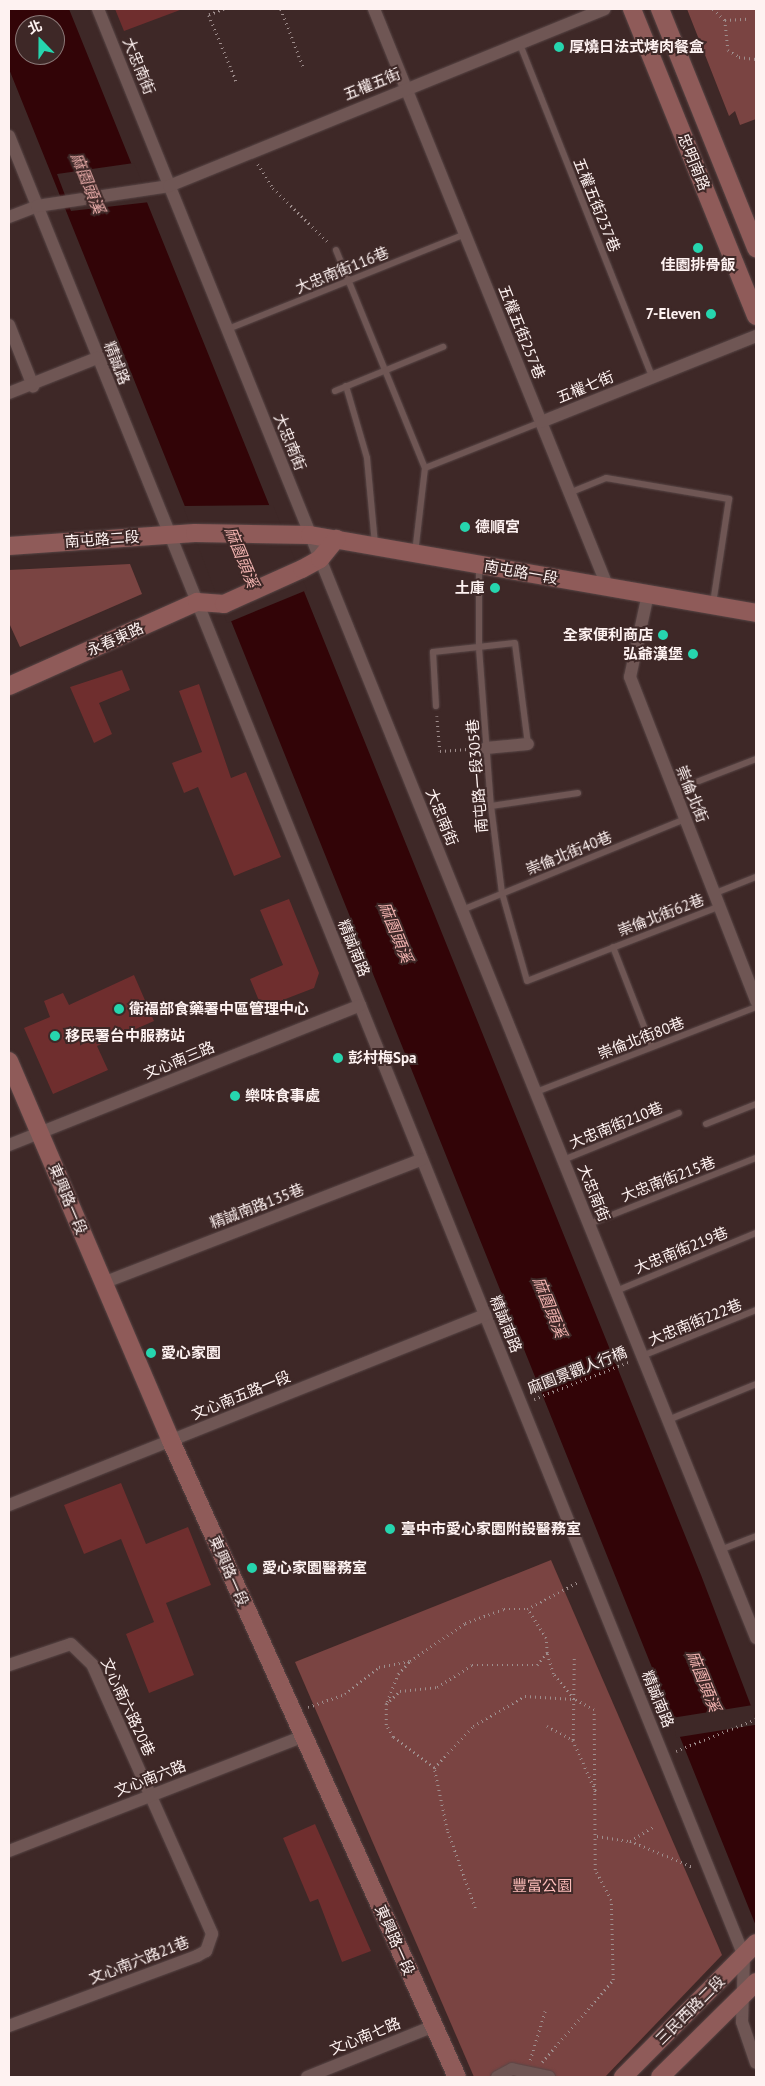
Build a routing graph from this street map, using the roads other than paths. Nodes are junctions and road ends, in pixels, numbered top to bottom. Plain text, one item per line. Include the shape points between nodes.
1 (98, 9) edge
2 (374, 9) edge
3 (604, 9) edge
4 (632, 9) edge
5 (660, 9) edge
6 (519, 42) junction
7 (406, 87) junction
8 (9, 136) edge
9 (169, 186) junction
10 (37, 206) junction
11 (9, 217) edge
12 (465, 234) junction
13 (756, 248) edge
14 (336, 250) road end
15 (348, 281) junction
16 (756, 316) edge
17 (9, 325) edge
18 (228, 329) junction
19 (756, 336) edge
20 (443, 347) dead end
21 (97, 358) junction
22 (385, 370) junction
23 (652, 377) junction
24 (33, 386) junction
25 (346, 386) junction
26 (335, 391) dead end
27 (9, 393) edge
28 (541, 422) junction
29 (425, 468) junction
30 (569, 493) junction
31 (195, 533) joint
32 (168, 534) junction
33 (310, 535) junction
34 (336, 539) junction
35 (9, 546) edge
36 (375, 546) junction
37 (414, 554) junction
38 (320, 560) junction
39 (480, 565) junction
40 (608, 588) junction
41 (648, 594) junction
42 (197, 602) junction
43 (712, 605) junction
44 (756, 612) edge
45 (478, 648) junction
46 (9, 686) edge
47 (436, 706) road end
48 (528, 744) joint
49 (486, 748) junction
50 (756, 759) edge
51 (673, 791) junction
52 (578, 793) dead end
53 (490, 806) junction
54 (685, 820) junction
55 (756, 877) edge
56 (502, 893) junction
57 (713, 894) junction
58 (718, 907) junction
59 (462, 910) junction
60 (613, 947) junction
61 (527, 981) joint
62 (756, 1000) edge
63 (360, 1005) junction
64 (652, 1047) junction
65 (9, 1061) edge
66 (536, 1092) junction
67 (756, 1104) edge
68 (679, 1113) dead end
69 (706, 1124) dead end
70 (41, 1132) junction
71 (9, 1145) edge
72 (422, 1158) junction
73 (756, 1158) edge
74 (563, 1160) junction
75 (589, 1224) junction
76 (756, 1233) edge
77 (103, 1283) junction
78 (616, 1290) junction
79 (756, 1310) edge
80 (485, 1315) junction
81 (642, 1356) junction
82 (756, 1384) edge
83 (668, 1420) junction
84 (171, 1441) junction
85 (9, 1506) edge
86 (756, 1536) edge
87 (720, 1550) junction
88 (756, 1638) edge
89 (9, 1665) edge
90 (304, 1736) junction
91 (151, 1795) junction
92 (9, 1851) edge
93 (756, 1943) edge
94 (744, 1956) junction
95 (756, 1982) edge
96 (740, 1998) junction
97 (9, 2026) edge
98 (434, 2026) junction
99 (756, 2063) edge
100 (307, 2077) edge
101 (457, 2077) edge
102 (497, 2077) edge
103 (550, 2077) edge
104 (622, 2077) edge
105 (660, 2077) edge

1 - 9 street, 大忠南街
2 - 7 street, 五權五街257巷
3 - 6 street, 五權五街
4 - 16 street, 忠明南路
5 - 13 street, 忠明南路
6 - 7 street, 五權五街
6 - 23 lane, 五權五街237巷
7 - 9 street, 五權五街
7 - 12 street, 五權五街257巷
8 - 10 street, 精誠路
9 - 10 street, 五權五街
9 - 18 street, 大忠南街
10 - 11 street, 五權五街
10 - 21 street, 精誠路
12 - 15 lane, 大忠南街116巷
12 - 28 street, 五權五街257巷
14 - 15 lane
15 - 18 lane, 大忠南街116巷
15 - 22 lane
17 - 24 street
18 - 33 street, 大忠南街
19 - 23 street, 五權七街
20 - 22 lane
21 - 24 street
21 - 32 street, 精誠路
22 - 25 lane
22 - 29 lane
23 - 28 street, 五權七街
24 - 27 street
25 - 26 lane
25 - 36 lane via 367,458
28 - 29 lane, 五權七街
28 - 30 street, 五權五街257巷
29 - 37 lane
30 - 40 street, 五權五街257巷
30 - 43 lane via 606,478 730,499
31 - 32 street, 南屯路二段
31 - 33 street, 南屯路一段
32 - 35 street, 南屯路二段
32 - 42 street, 精誠路
33 - 34 street, 南屯路一段
33 - 38 street, 大忠南街
34 - 36 street, 南屯路一段
34 - 38 street
36 - 37 street, 南屯路一段
37 - 39 street, 南屯路一段
38 - 42 street, 永春東路 via 224,604
38 - 59 street, 大忠南街
39 - 40 street, 南屯路一段
39 - 45 lane, 南屯路一段305巷
40 - 41 street, 南屯路一段
41 - 43 street, 南屯路一段
41 - 51 street, 崇倫北街 via 630,677
42 - 46 street, 永春東路
42 - 63 street, 精誠南路
43 - 44 street, 南屯路一段
45 - 47 lane via 433,652
45 - 48 lane via 516,643
45 - 49 lane, 南屯路一段305巷
48 - 49 street
49 - 53 lane, 南屯路一段305巷
50 - 51 lane
51 - 54 street, 崇倫北街
52 - 53 lane
53 - 56 lane, 南屯路一段305巷
54 - 56 lane, 崇倫北街40巷
54 - 57 street, 崇倫北街
55 - 57 lane
56 - 59 lane, 崇倫北街40巷
56 - 61 lane, 南屯路一段305巷
57 - 58 street, 崇倫北街
58 - 60 lane, 崇倫北街62巷
58 - 62 street, 崇倫北街
59 - 66 street, 大忠南街
60 - 61 lane, 崇倫北街62巷
60 - 64 lane, 崇倫北街62巷
62 - 64 lane, 崇倫北街80巷
63 - 70 street, 文心南三路
63 - 72 street, 精誠南路
64 - 66 lane, 崇倫北街80巷
65 - 70 street, 東興路一段
66 - 74 street, 大忠南街
67 - 69 lane
68 - 74 lane, 大忠南街210巷
70 - 71 street, 文心南三路
70 - 77 street, 東興路一段
72 - 77 street, 精誠南路135巷
72 - 80 street, 精誠南路
73 - 75 lane, 大忠南街215巷
74 - 75 street, 大忠南街
75 - 78 street, 大忠南街
76 - 78 lane, 大忠南街219巷
77 - 84 street, 東興路一段
78 - 81 street, 大忠南街
79 - 81 lane, 大忠南街222巷
80 - 84 street, 文心南五路一段
80 - 94 street, 精誠南路
81 - 83 street, 大忠南街
82 - 83 lane
83 - 87 street, 大忠南街
84 - 85 street, 文心南五路一段
84 - 90 street, 東興路一段
86 - 87 lane
87 - 88 street, 大忠南街
89 - 91 street, 文心南六路20巷 via 56,1646 71,1644 82,1650 92,1664
90 - 91 street, 文心南六路
90 - 98 street, 東興路一段
91 - 92 street, 文心南六路
91 - 97 street, 文心南六路21巷 via 212,1934 206,1951
93 - 94 street, 三民西路二段
94 - 96 street, 精誠南路
94 - 104 street, 三民西路二段
95 - 96 street, 三民西路二段
96 - 99 street, 精誠南路 via 742,2022
96 - 105 street, 三民西路二段
98 - 100 street, 文心南七路
98 - 101 street, 東興路一段
102 - 103 street via 512,2069

